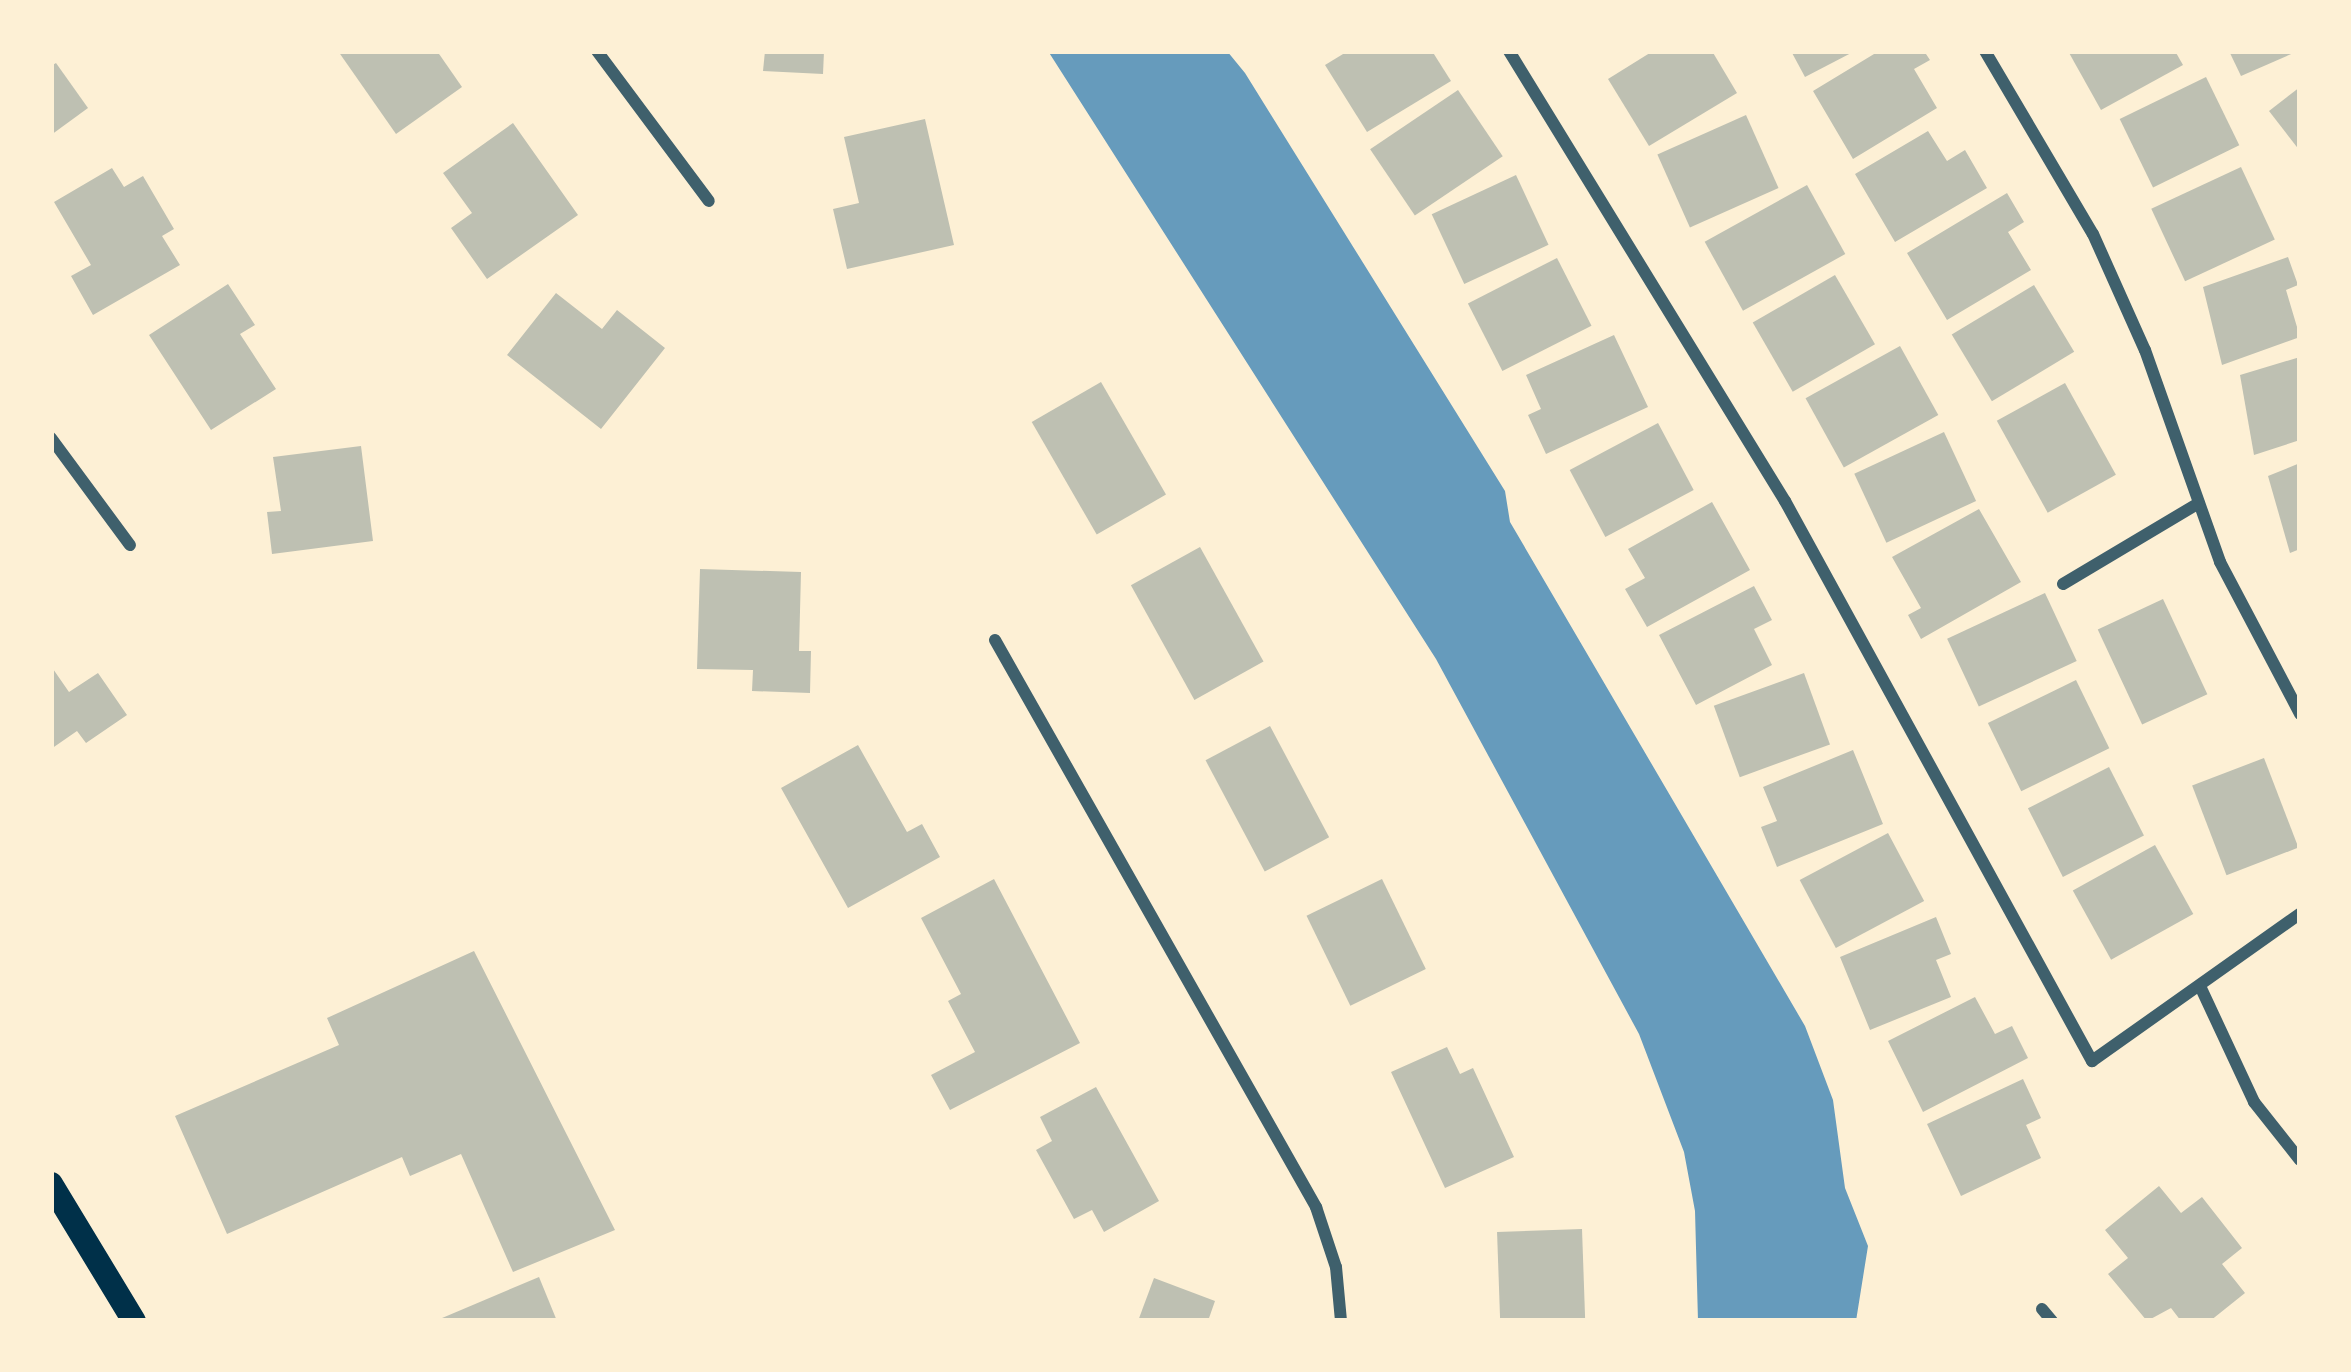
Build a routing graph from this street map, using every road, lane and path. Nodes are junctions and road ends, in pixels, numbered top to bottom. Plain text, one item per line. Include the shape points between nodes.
1 (597, 51) edge
2 (1509, 51) edge
3 (1985, 51) edge
4 (709, 201) dead end
5 (51, 438) edge
6 (2198, 503) junction
7 (130, 545) dead end
8 (2063, 584) dead end
9 (995, 640) dead end
10 (2300, 713) edge
11 (2300, 914) edge
12 (2200, 986) junction
13 (2300, 1160) edge
14 (51, 1184) edge
15 (134, 1321) edge
16 (1341, 1321) edge

1 - 4 street
2 - 12 street via 1785,501 2092,1061
3 - 6 street via 2092,235 2145,350
5 - 7 street
6 - 8 street
6 - 10 street via 2244,615
9 - 16 street via 1316,1207 1336,1268
11 - 12 street
12 - 13 street via 2254,1102
14 - 15 main road

